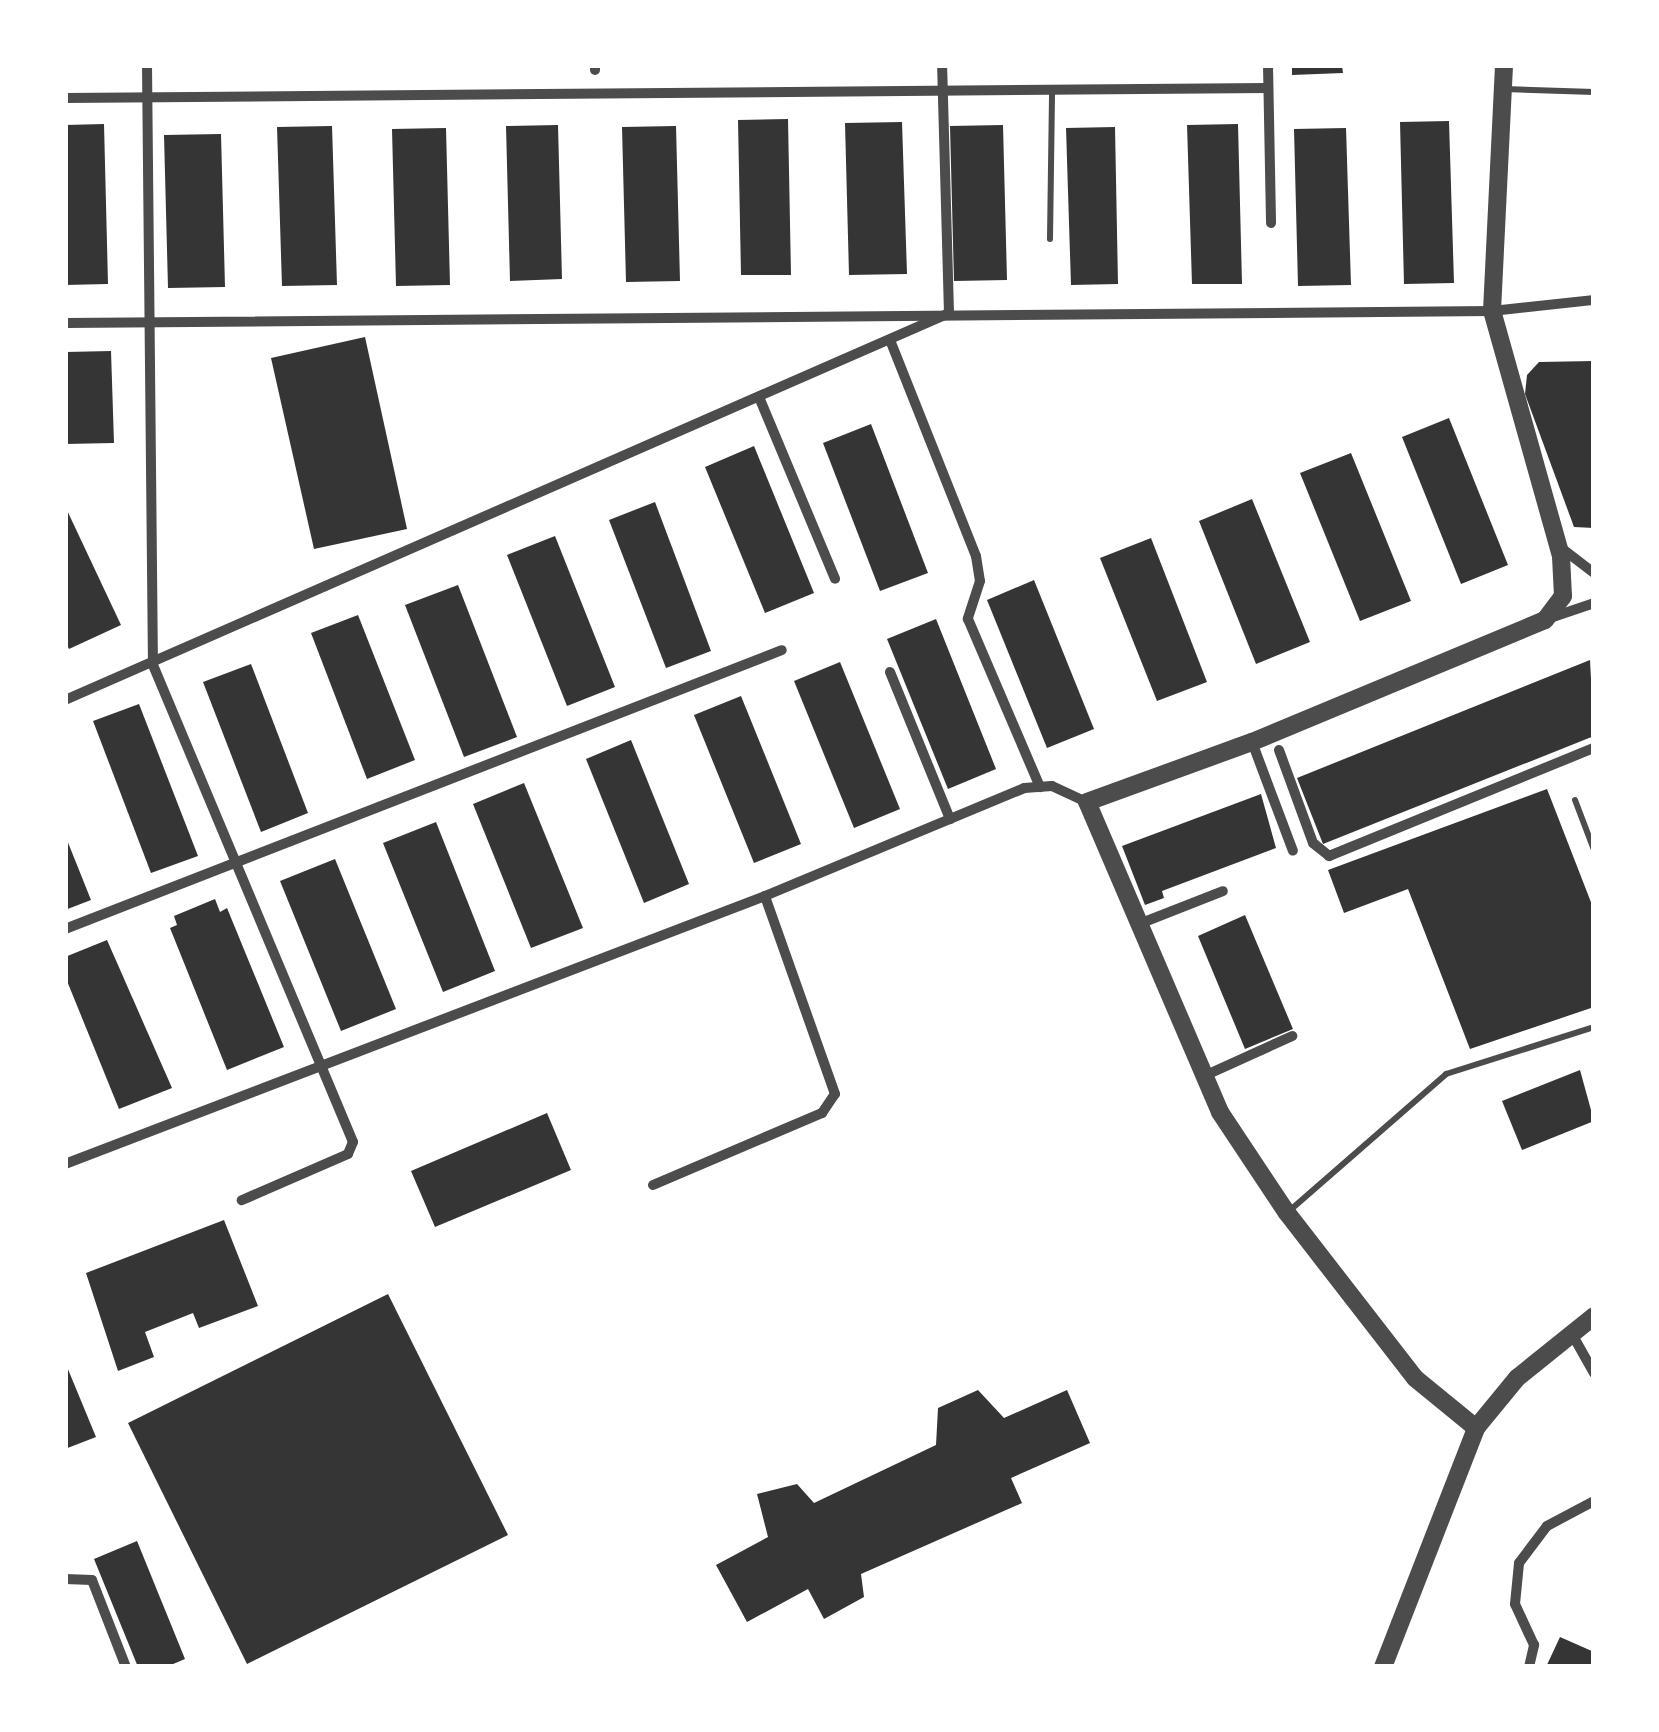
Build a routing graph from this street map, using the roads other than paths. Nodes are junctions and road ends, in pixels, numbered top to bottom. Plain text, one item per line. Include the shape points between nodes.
1 (147, 65) edge
2 (942, 65) edge
3 (1268, 65) edge
4 (1504, 65) edge
5 (1268, 88) junction
6 (1504, 88) junction
7 (943, 90) junction
8 (1052, 90) junction
9 (1594, 92) edge
10 (65, 98) edge
11 (147, 98) junction
12 (1270, 222) dead end
13 (1050, 239) dead end
14 (1594, 300) edge
15 (1492, 310) junction
16 (949, 314) junction
17 (149, 322) junction
18 (65, 323) edge
19 (890, 340) junction
20 (759, 397) junction
21 (1559, 546) junction
22 (1594, 573) edge
23 (835, 578) dead end
24 (1594, 603) edge
25 (1545, 620) junction
26 (782, 650) dead end
27 (153, 666) junction
28 (890, 672) dead end
29 (65, 700) edge
30 (1252, 742) junction
31 (1594, 748) edge
32 (1279, 750) dead end
33 (1040, 787) junction
34 (1575, 800) dead end
35 (1087, 802) junction
36 (950, 819) junction
37 (1594, 850) edge
38 (1293, 851) dead end
39 (234, 863) junction
40 (1224, 891) dead end
41 (766, 896) junction
42 (1139, 924) junction
43 (65, 929) edge
44 (1594, 1027) edge
45 (1292, 1036) dead end
46 (319, 1064) junction
47 (1204, 1076) junction
48 (65, 1164) edge
49 (653, 1185) dead end
50 (242, 1200) dead end
51 (1286, 1213) junction
52 (1594, 1316) edge
53 (1572, 1334) junction
54 (1594, 1374) edge
55 (1476, 1428) junction
56 (1594, 1500) edge
57 (65, 1578) edge
58 (126, 1667) edge
59 (1383, 1667) edge
60 (1529, 1667) edge

1 - 11 street
2 - 7 street
3 - 5 street
4 - 6 street
5 - 8 street
5 - 12 street
6 - 9 lane
6 - 15 street
7 - 8 street
7 - 11 street
7 - 16 street
8 - 13 lane
10 - 11 street
11 - 17 street
14 - 15 street
15 - 16 street
15 - 21 street
16 - 17 street
16 - 19 street
17 - 18 street
17 - 27 street
19 - 20 street
19 - 33 street via 976,556 980,580 968,620
20 - 23 street
20 - 27 street
21 - 22 street
21 - 25 street via 1563,596
24 - 25 street
25 - 30 street
26 - 39 street
27 - 29 street
27 - 39 street
28 - 36 street
30 - 35 street
30 - 38 street
31 - 32 street via 1329,856 1313,843
33 - 35 street
33 - 36 street
34 - 37 lane
35 - 42 street
36 - 41 street
39 - 43 street
39 - 46 street
40 - 42 street
41 - 46 street
41 - 49 street via 836,1094 822,1112
42 - 47 street
44 - 51 lane via 1446,1074
45 - 47 street
46 - 48 street
46 - 50 street via 353,1149
47 - 51 street
51 - 55 street via 1416,1378
52 - 53 street
53 - 54 street
53 - 55 street via 1517,1378
55 - 59 street
56 - 60 street via 1548,1526 1518,1563 1515,1604 1534,1645
57 - 58 street via 92,1580

